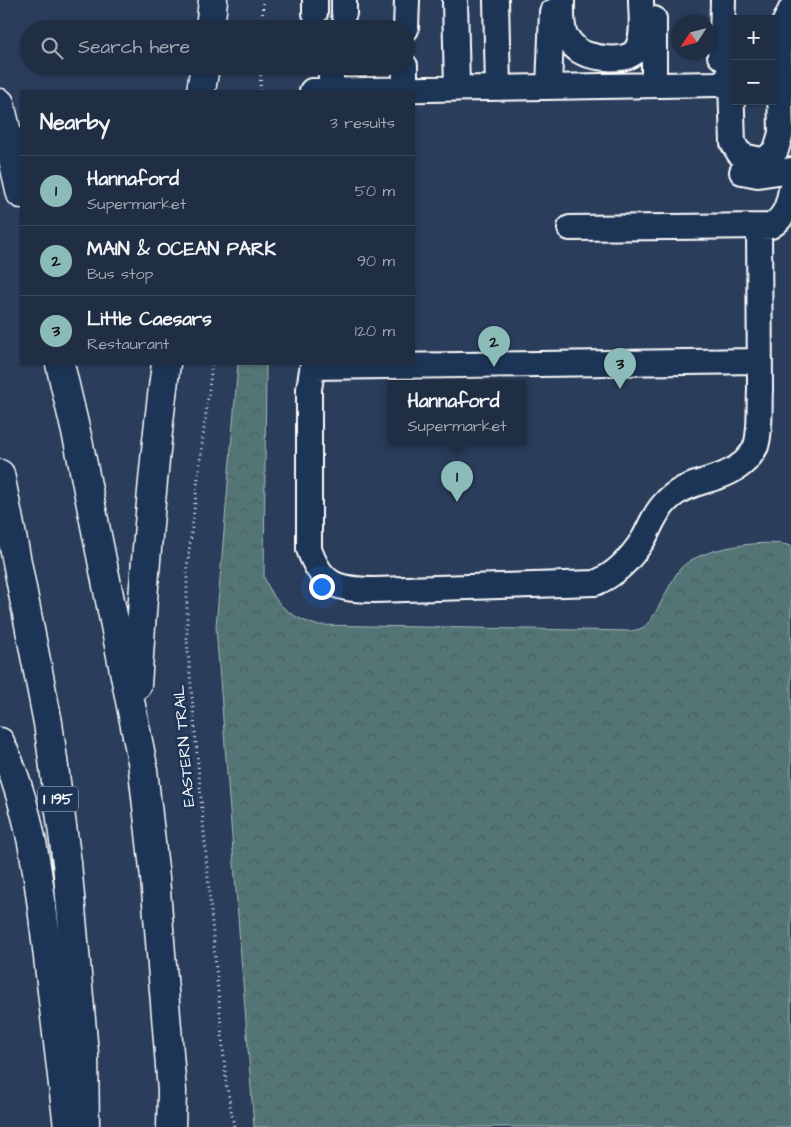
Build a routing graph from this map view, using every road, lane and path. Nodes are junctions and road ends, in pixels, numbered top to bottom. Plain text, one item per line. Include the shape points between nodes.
1 (213, 0) edge
2 (263, 0) edge
3 (407, 0) edge
4 (455, 0) edge
5 (496, 0) edge
6 (553, 0) edge
7 (562, 0) edge
8 (641, 0) edge
9 (654, 0) edge
10 (722, 0) edge
11 (791, 8) edge
12 (211, 20) edge
13 (262, 20) edge
14 (406, 20) edge
15 (722, 40) junction
16 (204, 75) edge
17 (261, 75) edge
18 (328, 75) edge
19 (405, 77) edge
20 (717, 84) junction
21 (654, 85) junction
22 (549, 86) junction
23 (498, 87) junction
24 (457, 88) junction
25 (201, 90) edge
26 (260, 90) edge
27 (322, 90) edge
28 (328, 90) edge
29 (0, 104) edge
30 (791, 170) edge
31 (20, 190) edge
32 (791, 190) edge
33 (759, 227) junction
34 (570, 228) dead end
35 (760, 361) junction
36 (415, 364) edge
37 (60, 365) edge
38 (166, 365) edge
39 (212, 365) edge
40 (313, 365) edge
41 (0, 474) edge
42 (134, 722) junction
43 (0, 742) edge
44 (68, 1127) edge
45 (85, 1127) edge
46 (171, 1127) edge
47 (234, 1127) edge

1 - 12 highway
2 - 13 path
3 - 14 lane
4 - 24 lane
5 - 23 lane
6 - 22 lane
7 - 8 lane via 565,34 576,49 613,58 629,56 637,49
9 - 21 lane
10 - 15 lane
11 - 15 lane via 779,38 781,132 776,150 766,159 747,157 734,147 731,83
15 - 20 lane
16 - 25 highway
17 - 26 path
18 - 27 lane
19 - 24 lane
19 - 28 lane
20 - 21 lane
20 - 30 lane via 722,149 726,159 734,168 758,175
21 - 22 lane
22 - 23 lane
23 - 24 lane
29 - 31 highway
32 - 33 lane via 784,214 771,226
33 - 34 lane
33 - 35 lane
35 - 36 lane
35 - 40 lane via 758,433 750,456 732,471 684,488 663,504 630,556 606,578 595,583 374,590 349,590 327,580 314,563 310,549 309,389
37 - 42 highway
38 - 42 highway
39 - 47 path, EASTERN TRAIL via 188,568 187,640 226,1081
41 - 45 highway, I 195 via 48,723 67,864 84,1053
42 - 46 highway via 142,761 155,878 172,1091
43 - 44 highway via 17,784 38,878

